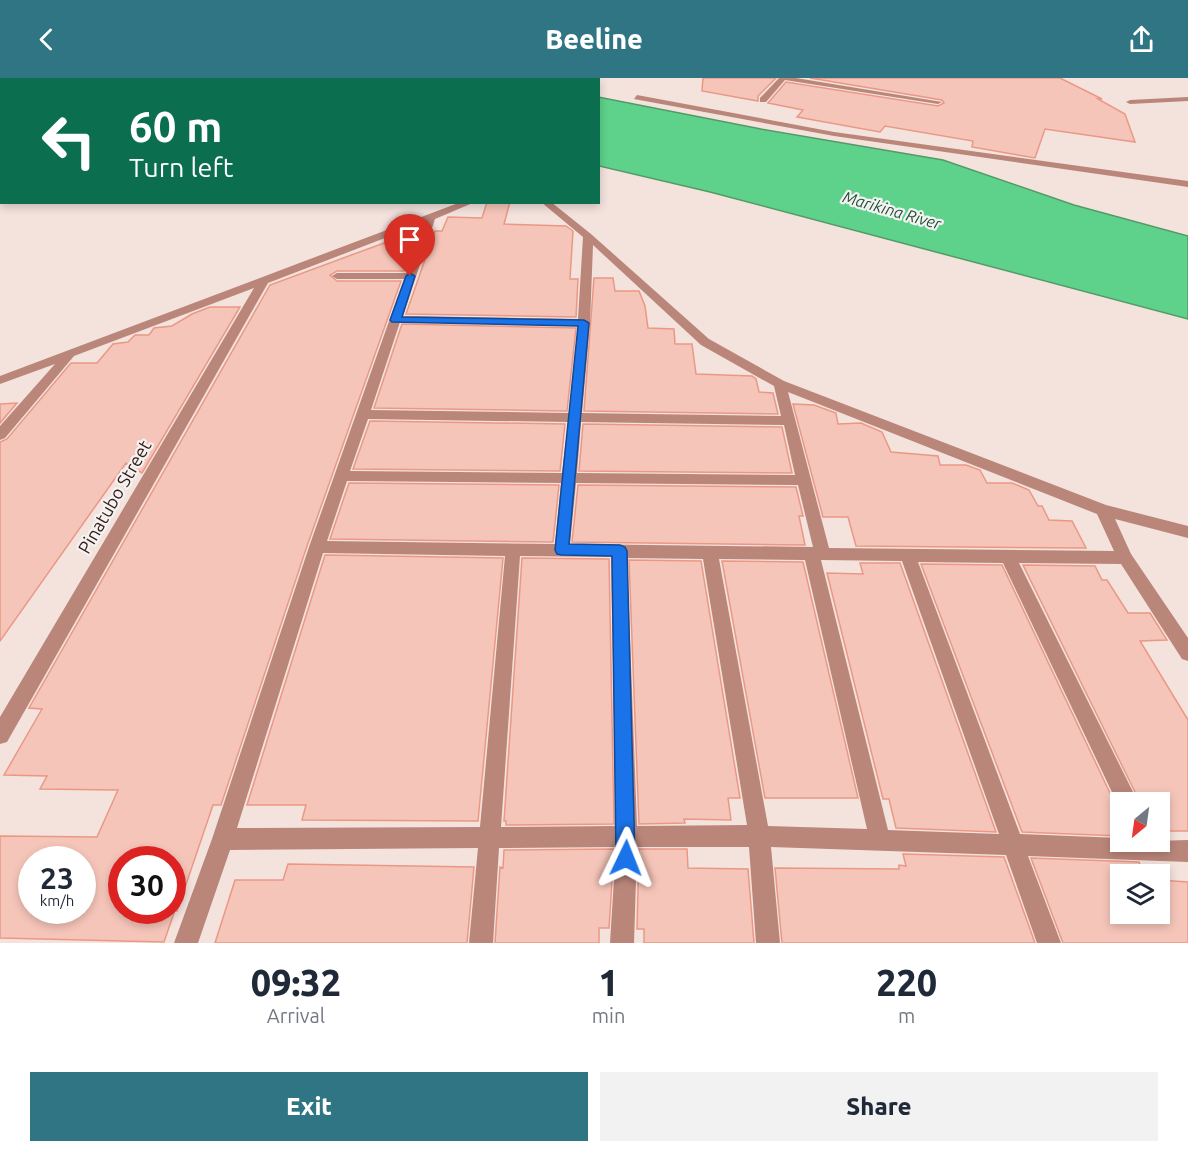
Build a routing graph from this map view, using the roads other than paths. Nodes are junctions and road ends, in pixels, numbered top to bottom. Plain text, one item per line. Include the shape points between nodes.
1 (783, 78) edge
2 (637, 97) dead end
3 (1188, 99) edge
4 (763, 100) dead end
5 (938, 102) dead end
6 (1130, 102) dead end
7 (1188, 184) edge
8 (466, 204) edge
9 (548, 204) edge
10 (431, 217) junction
11 (588, 236) junction
12 (337, 276) dead end
13 (410, 276) junction
14 (264, 280) junction
15 (396, 320) junction
16 (584, 323) junction
17 (70, 354) junction
18 (0, 380) edge
19 (780, 384) junction
20 (363, 414) junction
21 (574, 417) junction
22 (790, 421) junction
23 (0, 435) edge
24 (342, 476) junction
25 (569, 477) junction
26 (804, 480) junction
27 (1103, 510) junction
28 (1188, 532) edge
29 (317, 547) junction
30 (513, 549) junction
31 (562, 550) junction
32 (620, 551) junction
33 (710, 552) junction
34 (817, 553) junction
35 (907, 554) junction
36 (1008, 556) junction
37 (1125, 558) junction
38 (1188, 653) edge
39 (0, 735) edge
40 (1123, 792) edge
41 (627, 836) junction
42 (759, 836) junction
43 (489, 837) junction
44 (224, 838) junction
45 (880, 840) junction
46 (1013, 845) junction
47 (1110, 846) edge
48 (1170, 849) edge
49 (1188, 851) edge
50 (186, 943) edge
51 (481, 943) edge
52 (622, 943) edge
53 (768, 943) edge
54 (1049, 943) edge

1 - 4 street
1 - 5 street
2 - 7 street via 834,134
3 - 6 street
8 - 10 street
9 - 11 street
10 - 13 street
10 - 14 street
11 - 16 street
11 - 19 street via 705,342
12 - 13 street
13 - 15 street
14 - 17 street
14 - 39 street, Pinatubo Street
15 - 16 street
15 - 20 street
16 - 21 street
17 - 18 street
17 - 23 street
19 - 22 street
19 - 27 street
20 - 21 street
20 - 24 street
21 - 22 street
21 - 25 street
22 - 26 street
24 - 25 street
24 - 29 street
25 - 26 street
25 - 31 street
26 - 34 street
27 - 28 street
27 - 37 street
29 - 30 street
29 - 44 street
30 - 31 street
30 - 43 street
31 - 32 street
32 - 33 street
32 - 41 street
33 - 34 street
33 - 42 street
34 - 35 street
34 - 45 street
35 - 36 street
35 - 46 street
36 - 37 street
36 - 40 street
37 - 38 street
41 - 42 street
41 - 43 street
41 - 52 street
42 - 45 street
42 - 53 street
43 - 44 street
43 - 51 street
44 - 50 street
45 - 46 street
46 - 47 street
46 - 54 street
48 - 49 street

